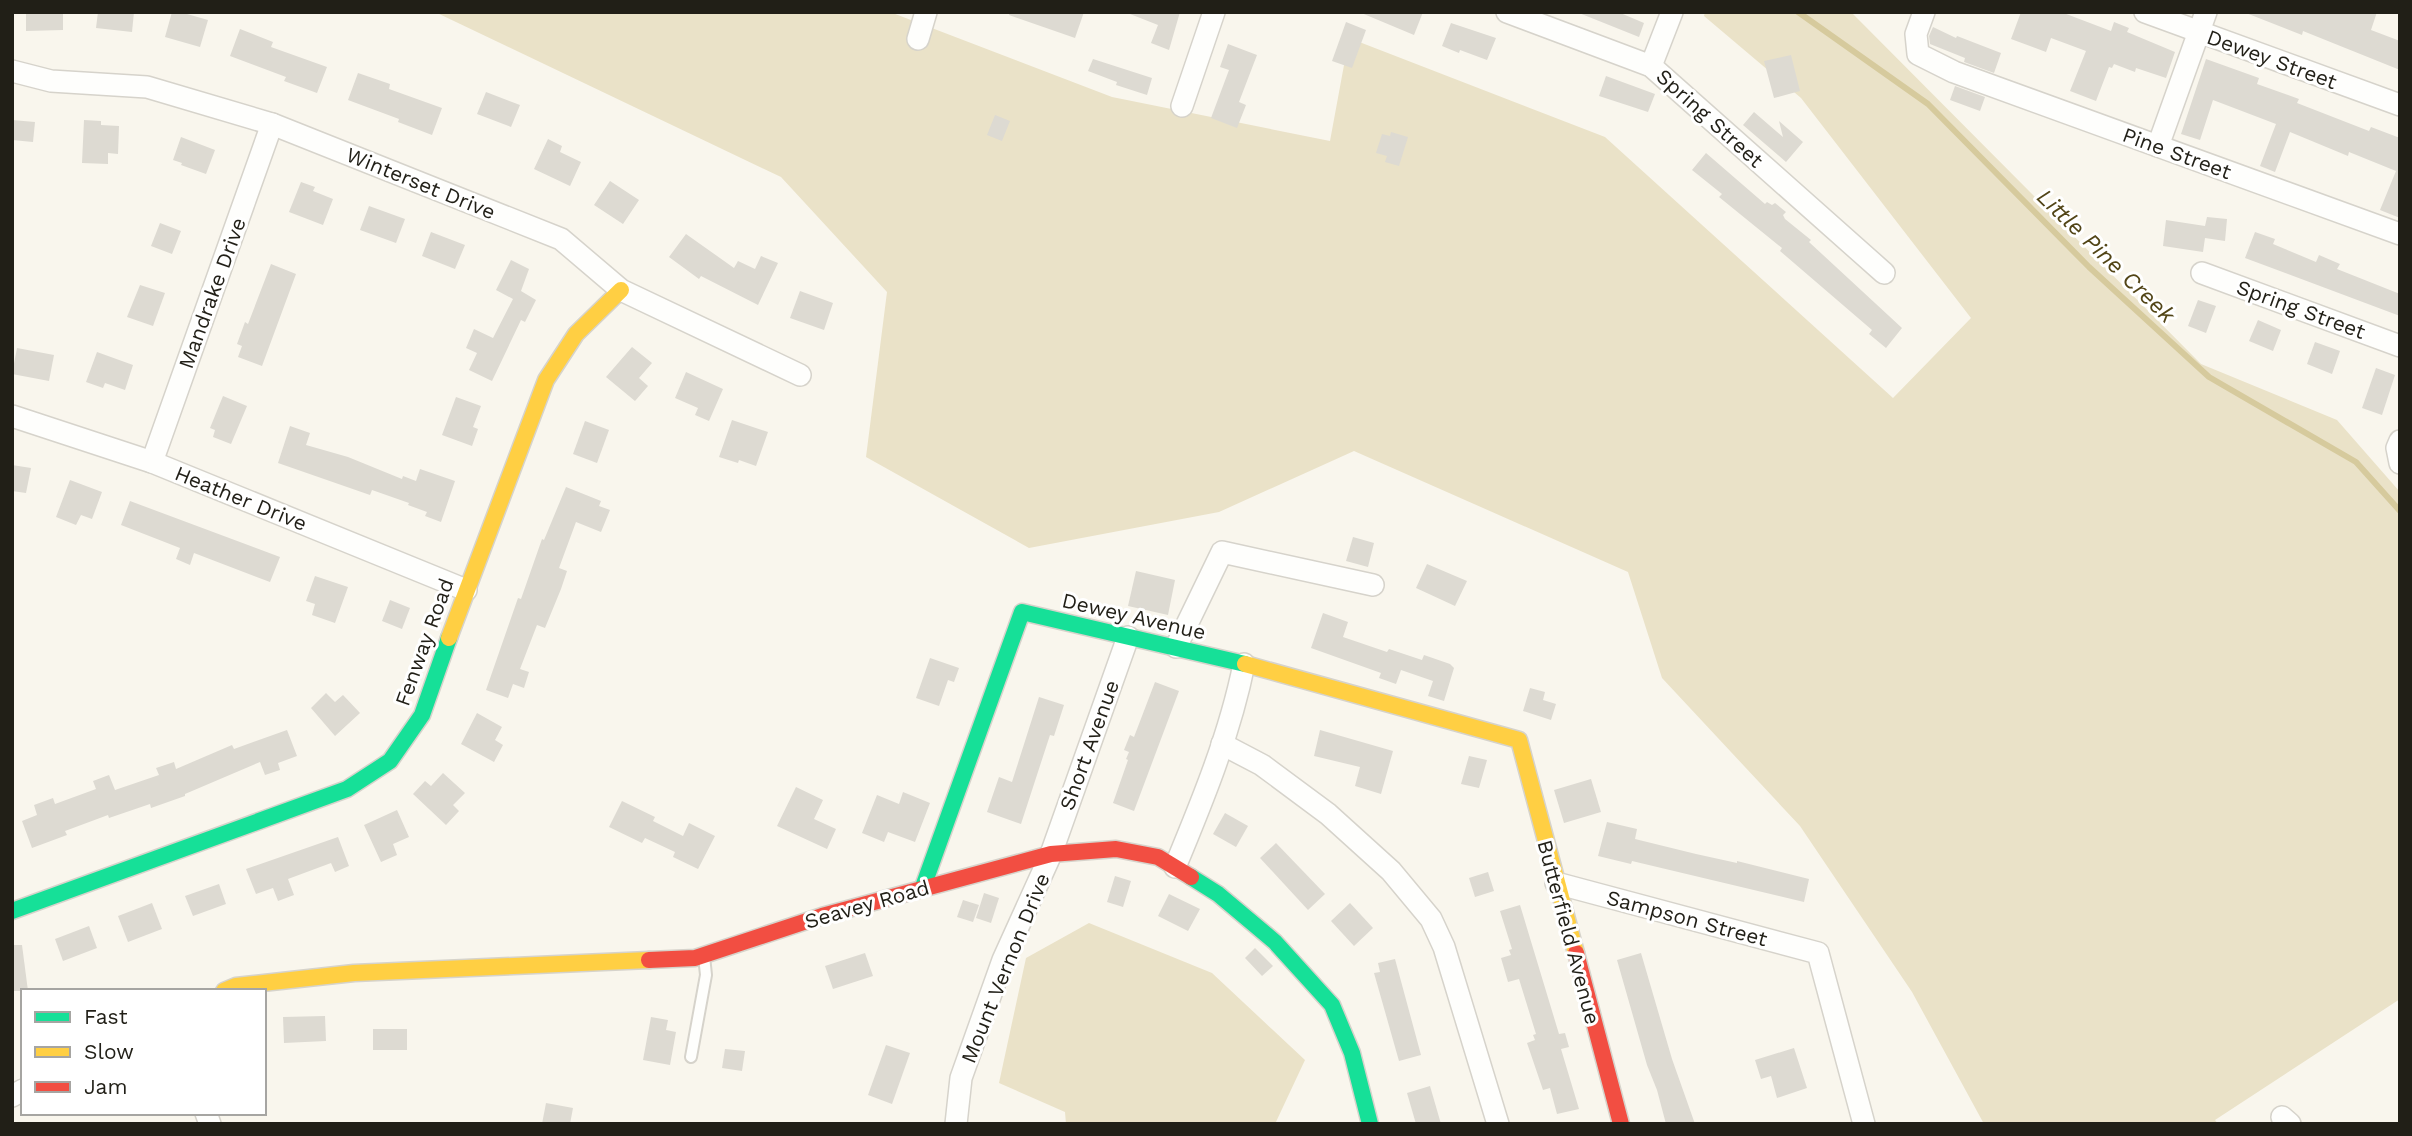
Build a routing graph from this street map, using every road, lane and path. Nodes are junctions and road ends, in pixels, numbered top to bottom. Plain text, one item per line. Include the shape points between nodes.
1 (926, 12) edge
2 (1214, 12) edge
3 (1507, 12) edge
4 (1672, 12) edge
5 (1924, 12) edge
6 (2145, 12) edge
7 (2202, 22) edge
8 (918, 39) dead end
9 (1651, 66) junction
10 (12, 71) edge
11 (2400, 105) edge
12 (1182, 106) dead end
13 (272, 124) junction
14 (2158, 146) junction
15 (2400, 234) edge
16 (1884, 273) dead end
17 (2202, 273) dead end
18 (621, 290) junction
19 (2400, 346) edge
20 (800, 375) dead end
21 (12, 416) edge
22 (2400, 441) edge
23 (152, 462) junction
24 (2400, 463) edge
25 (1373, 585) dead end
26 (466, 590) junction
27 (1128, 637) junction
28 (1176, 647) junction
29 (1244, 664) junction
30 (1518, 740) joint
31 (1222, 744) junction
32 (1051, 854) junction
33 (1175, 867) junction
34 (1556, 883) junction
35 (923, 887) junction
36 (12, 911) edge
37 (704, 955) junction
38 (229, 989) edge
39 (691, 1057) dead end
40 (956, 1124) edge
41 (1370, 1124) edge
42 (1498, 1124) edge
43 (1621, 1124) edge
44 (1864, 1124) edge

1 - 8 street
2 - 12 street
3 - 9 street, Spring Street
4 - 9 street
5 - 14 street, Pine Street via 1916,34 1918,54 1954,72
6 - 7 street, Dewey Street
7 - 11 street, Dewey Street
7 - 14 street
9 - 16 street, Spring Street
10 - 13 street, Winterset Drive via 51,81 147,87
13 - 18 street, Winterset Drive via 561,239
13 - 23 street, Mandrake Drive
14 - 15 street, Pine Street
17 - 19 street, Spring Street
18 - 20 street, Winterset Drive
18 - 26 street, Fenway Road via 576,334 546,380
21 - 23 street, Heather Drive
22 - 24 street
23 - 26 street, Heather Drive
25 - 28 street via 1222,552
26 - 36 street, Fenway Road via 422,715 390,761 347,789
27 - 28 street, Dewey Avenue
27 - 32 street, Short Avenue
27 - 35 street, Dewey Avenue via 1022,612
28 - 29 street, Dewey Avenue
29 - 30 street, Dewey Avenue
29 - 31 street
30 - 34 street, Butterfield Avenue
31 - 33 street
31 - 42 street via 1262,765 1328,814 1391,871 1431,919 1444,947
32 - 33 street, Seavey Road via 1116,849 1158,857
32 - 35 street, Seavey Road
32 - 40 street, Mount Vernon Drive via 1003,960 961,1078
33 - 41 street, Seavey Road via 1218,894 1275,942 1332,1005 1352,1053
34 - 43 street, Butterfield Avenue
34 - 44 street, Sampson Street via 1818,953
35 - 37 street, Seavey Road
37 - 38 street, Seavey Road via 354,973
37 - 39 lane via 706,975

